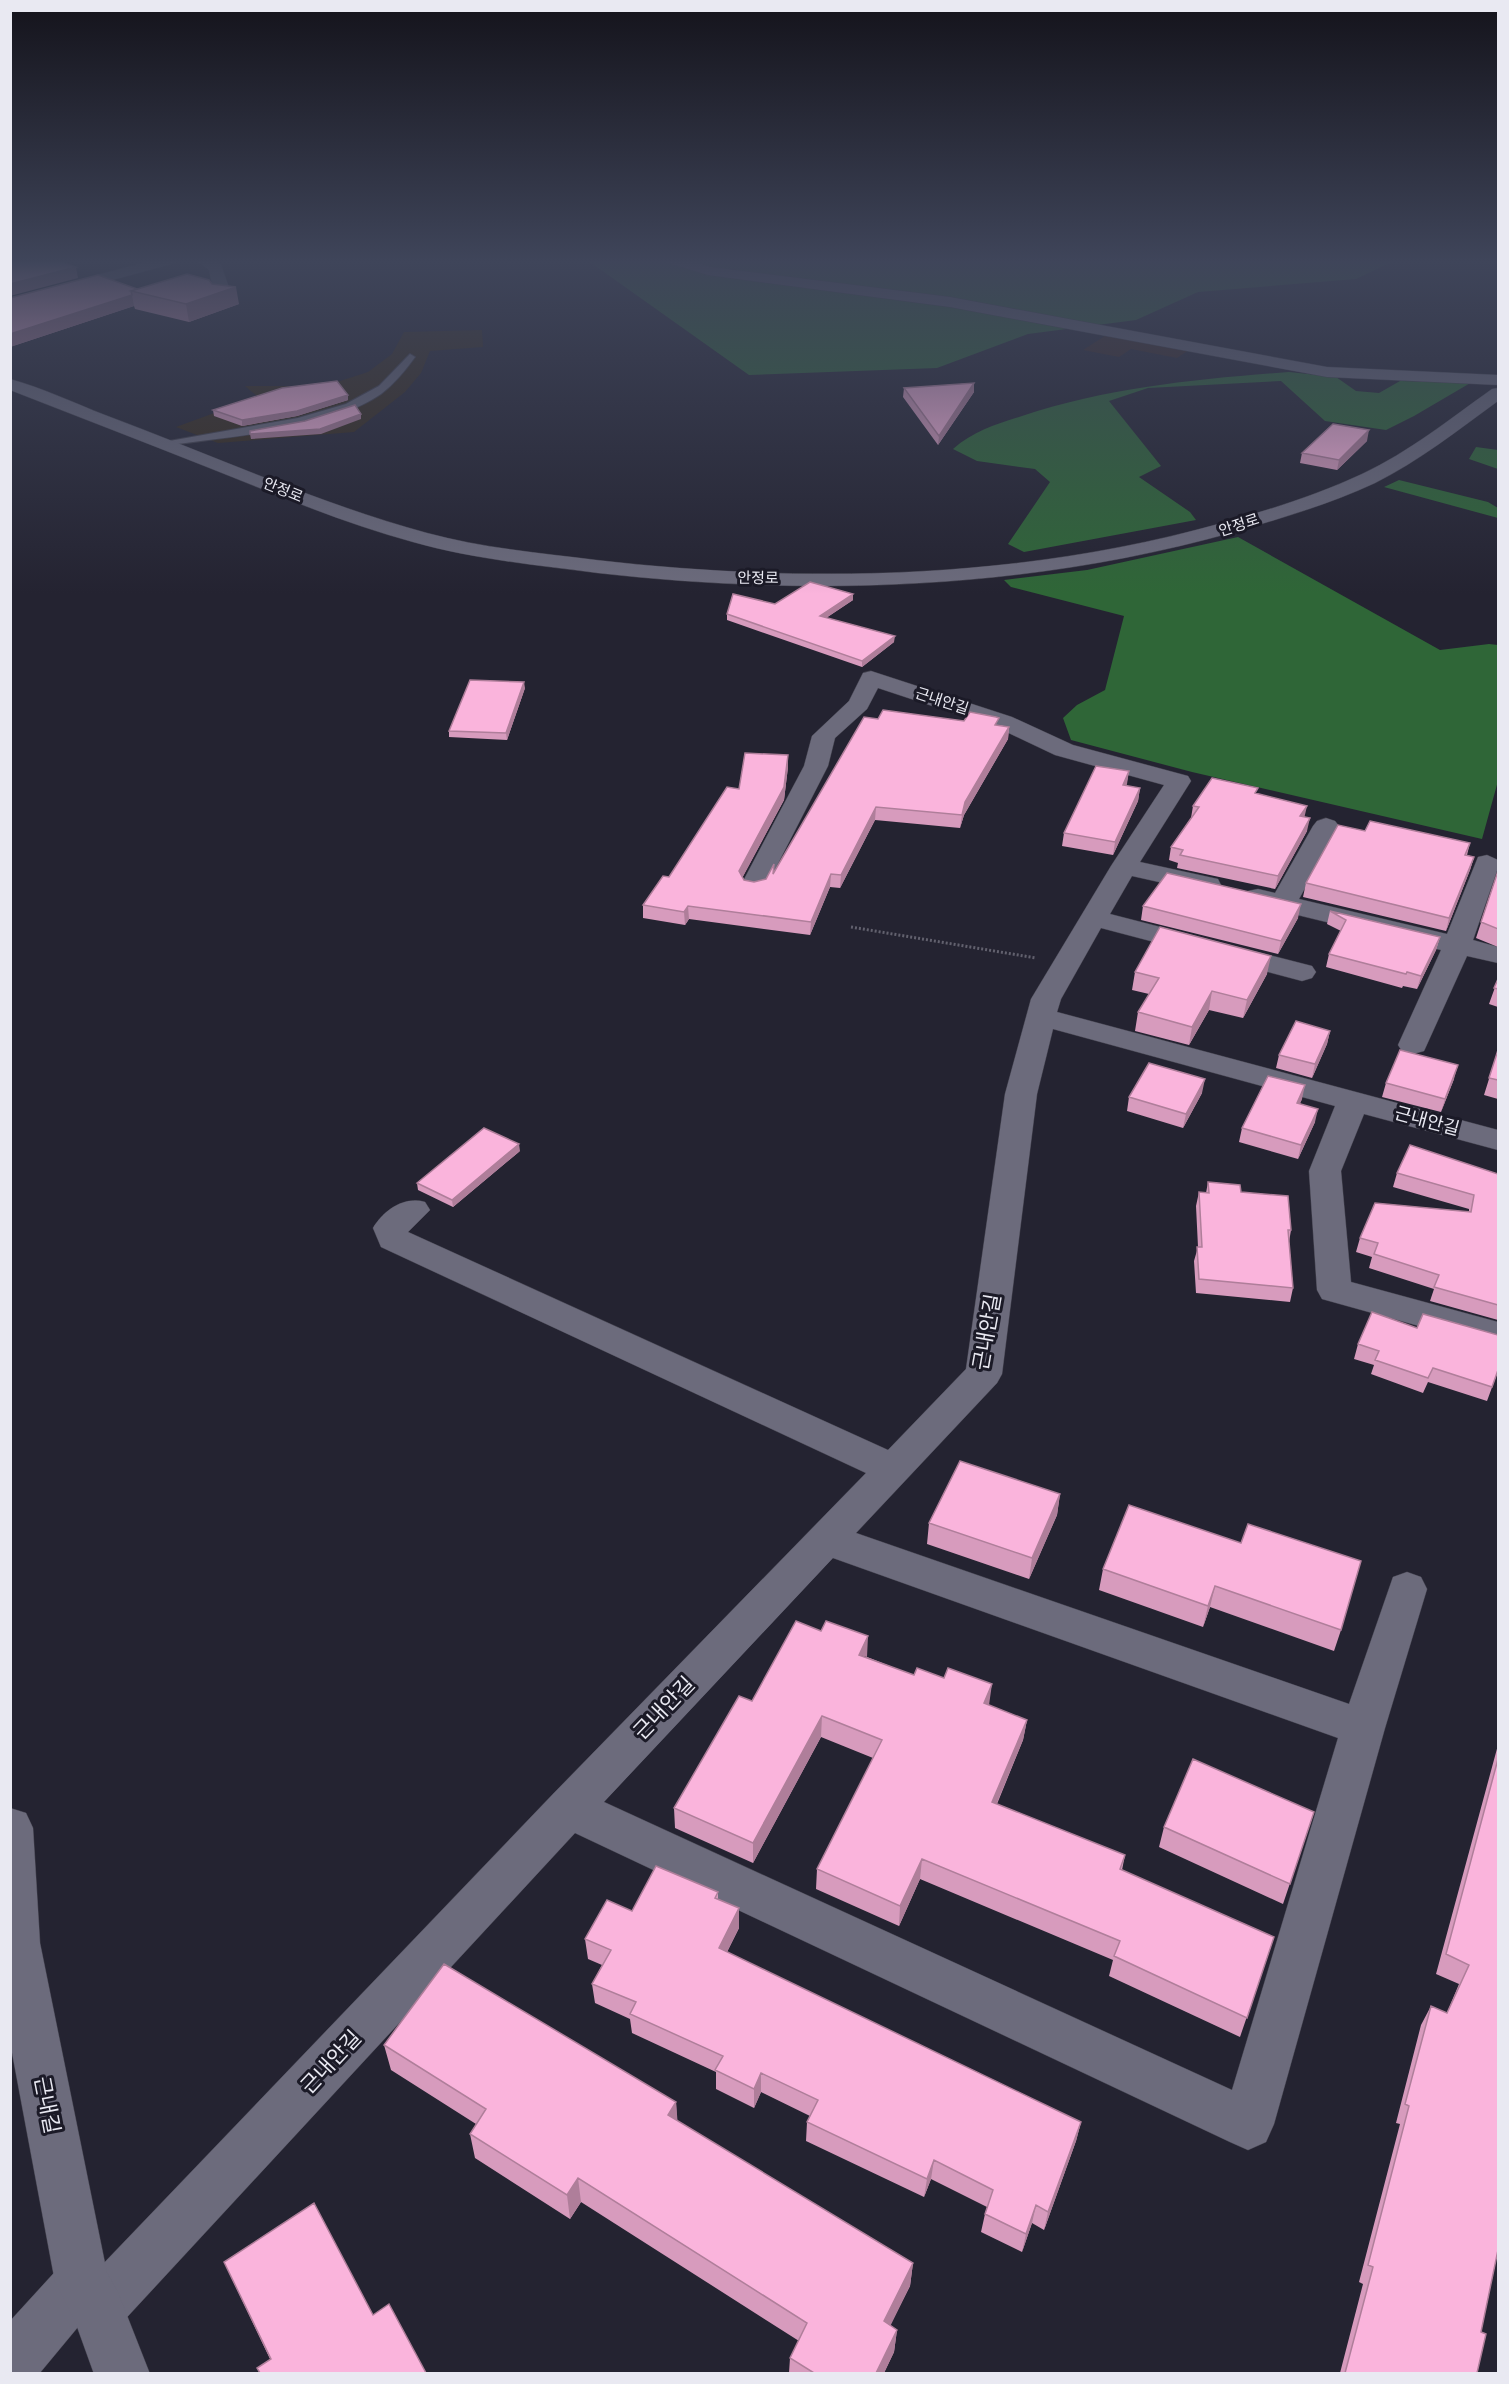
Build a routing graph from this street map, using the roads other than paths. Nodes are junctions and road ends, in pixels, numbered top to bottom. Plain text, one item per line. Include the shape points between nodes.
1 (399, 371) edge
2 (1322, 371) edge
3 (1452, 371) edge
4 (1498, 374) edge
5 (1498, 380) edge
6 (10, 384) edge
7 (1498, 393) edge
8 (164, 443) junction
9 (1326, 826) dead end
10 (1487, 863) dead end
11 (1124, 866) junction
12 (754, 885) edge
13 (1284, 902) junction
14 (1094, 918) junction
15 (1457, 946) junction
16 (1498, 955) edge
17 (1302, 972) dead end
18 (1042, 1017) junction
19 (1413, 1045) dead end
20 (1353, 1101) junction
21 (1498, 1140) edge
22 (413, 1209) dead end
23 (1498, 1335) edge
24 (894, 1469) junction
25 (826, 1539) junction
26 (1407, 1589) dead end
27 (1363, 1728) junction
28 (569, 1808) junction
29 (10, 1828) edge
30 (90, 2295) junction
31 (13, 2363) edge
32 (122, 2373) edge

1 - 8 lane via 370,396 325,413 284,424
2 - 5 street
3 - 4 street
6 - 8 street, 안정로
7 - 8 street, 안정로 via 1382,471 1296,507 1215,533 1135,552 1053,565 843,580 623,571 424,539 340,513
9 - 13 street
10 - 15 street
11 - 12 street, 근내안길 via 1179,781 1064,750 1004,722 871,678 859,704 824,735 816,766
11 - 13 street
11 - 14 street, 근내안길
13 - 15 street
14 - 17 street
14 - 18 street, 근내안길 via 1046,999
15 - 16 street
15 - 19 street
18 - 20 street, 근내안길
18 - 24 street, 근내안길 via 1021,1094 984,1374
20 - 21 street, 근내안길
20 - 23 street via 1325,1171 1334,1290
22 - 24 street via 390,1228 393,1239
24 - 25 street, 근내안길
25 - 27 street
25 - 28 street, 근내안길
26 - 27 street
27 - 28 street via 1248,2124
28 - 30 street, 근내안길
29 - 30 street, 근내길 via 16,1943
30 - 31 street, 근내안길
30 - 32 street, 근내길

